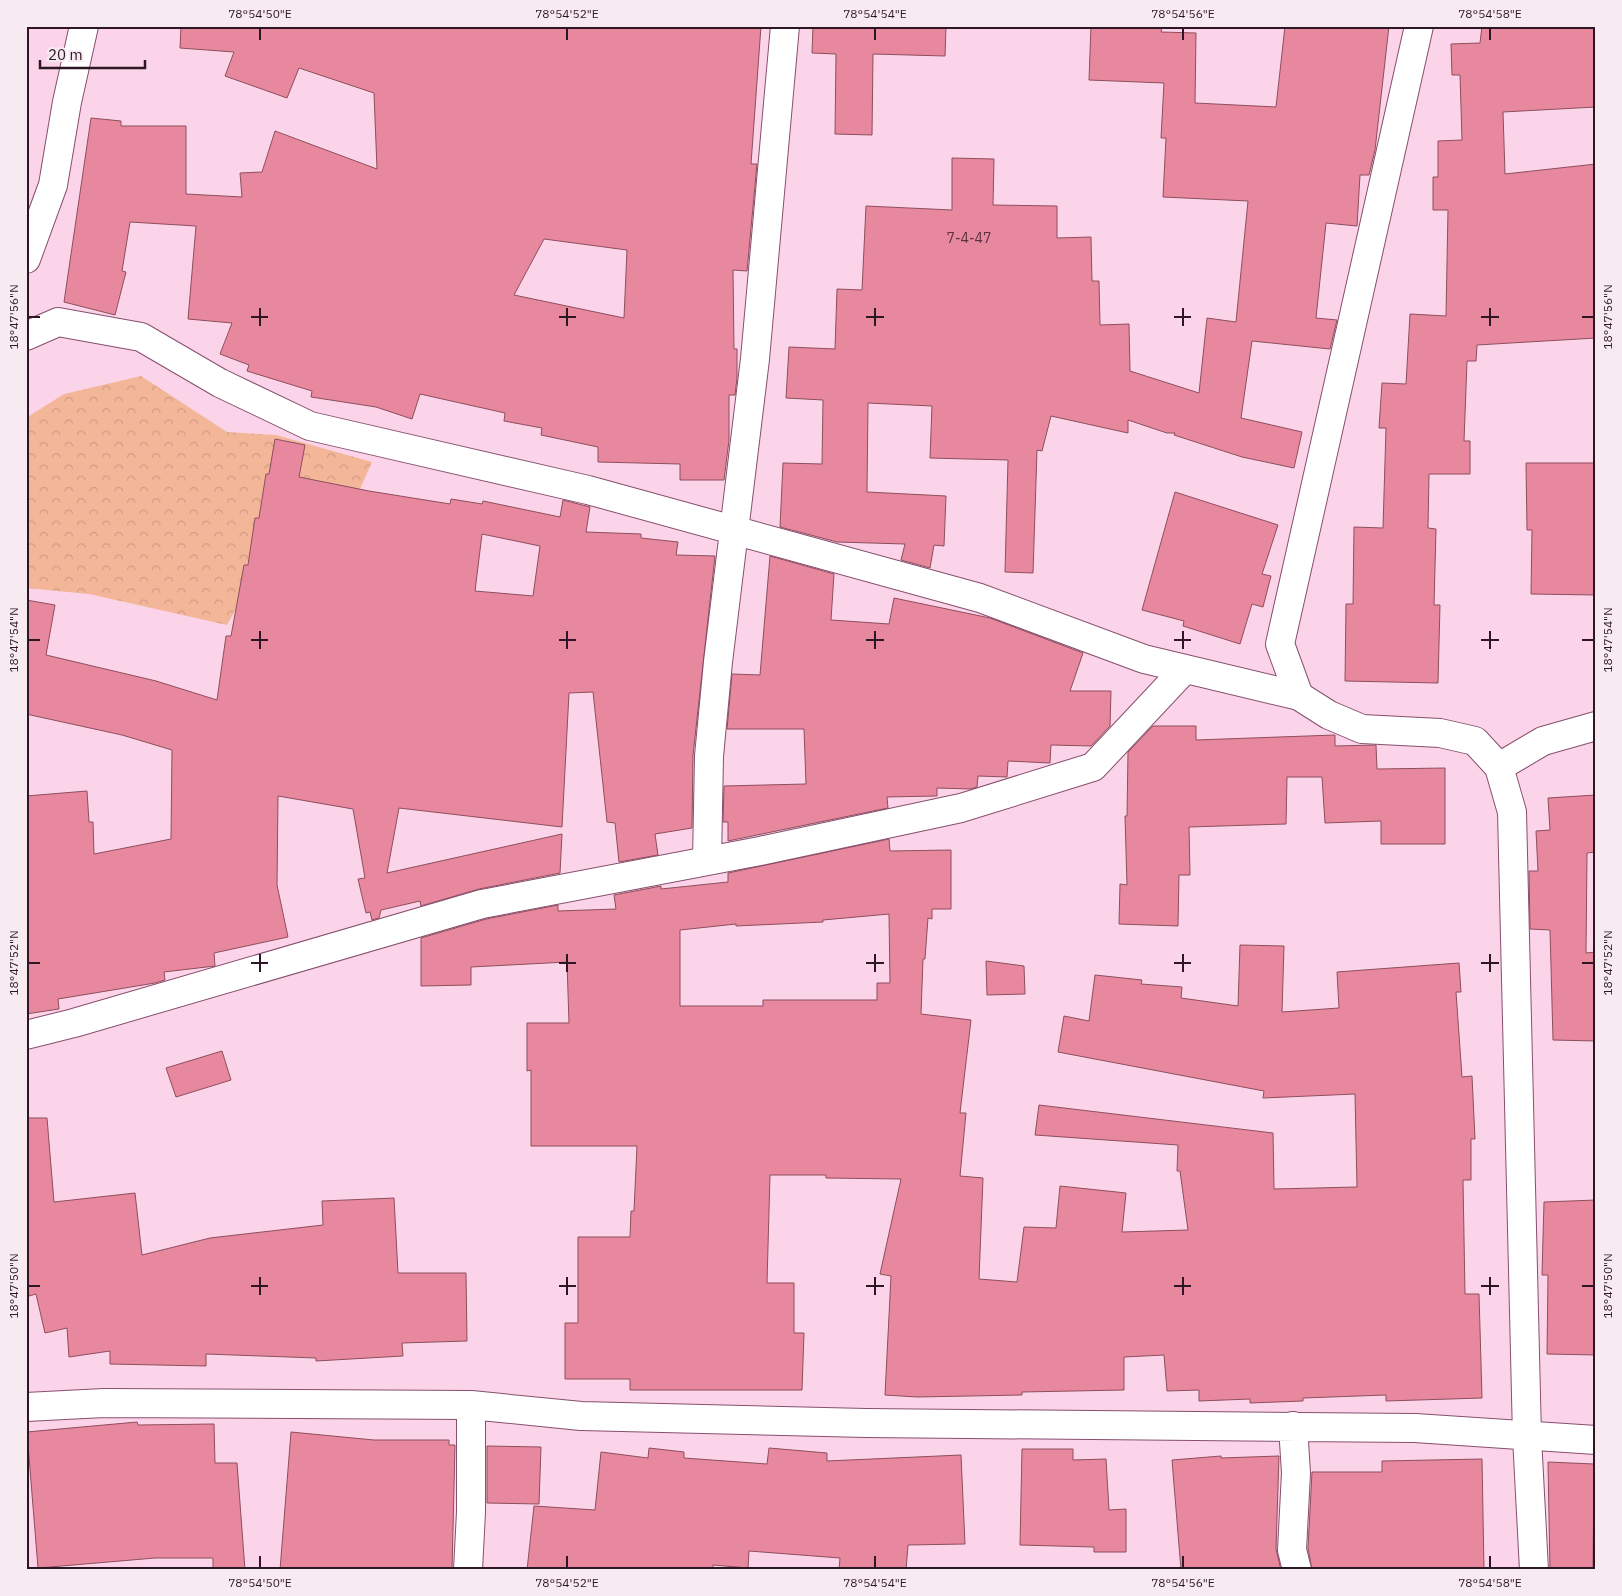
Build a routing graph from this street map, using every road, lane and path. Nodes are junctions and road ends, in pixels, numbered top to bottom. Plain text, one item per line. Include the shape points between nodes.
1 (84, 26) edge
2 (785, 26) edge
3 (1418, 26) edge
4 (26, 259) edge
5 (26, 336) edge
6 (735, 531) junction
7 (1185, 669) junction
8 (1298, 696) junction
9 (1596, 726) edge
10 (1499, 767) junction
11 (707, 861) junction
12 (26, 1035) edge
13 (471, 1405) junction
14 (26, 1407) edge
15 (1293, 1426) junction
16 (1527, 1437) junction
17 (1596, 1440) edge
18 (468, 1570) edge
19 (1297, 1570) edge
20 (1534, 1570) edge

1 - 4 street via 66,102 53,185
2 - 6 street via 755,359
3 - 8 street via 1280,644
5 - 6 street via 58,322 141,337 220,383 310,426 588,490
6 - 7 street via 980,598 1144,659
6 - 11 street via 709,756
7 - 8 street
7 - 11 street via 1093,767 961,808
8 - 10 street via 1329,715 1362,729 1440,733 1475,742
9 - 10 street via 1543,742
10 - 16 street via 1512,812
11 - 12 street via 482,904
13 - 14 street via 104,1402
13 - 15 street via 582,1416 758,1421
13 - 18 street
15 - 16 street via 1415,1428
15 - 19 street via 1296,1473 1292,1550
16 - 17 street
16 - 20 street

